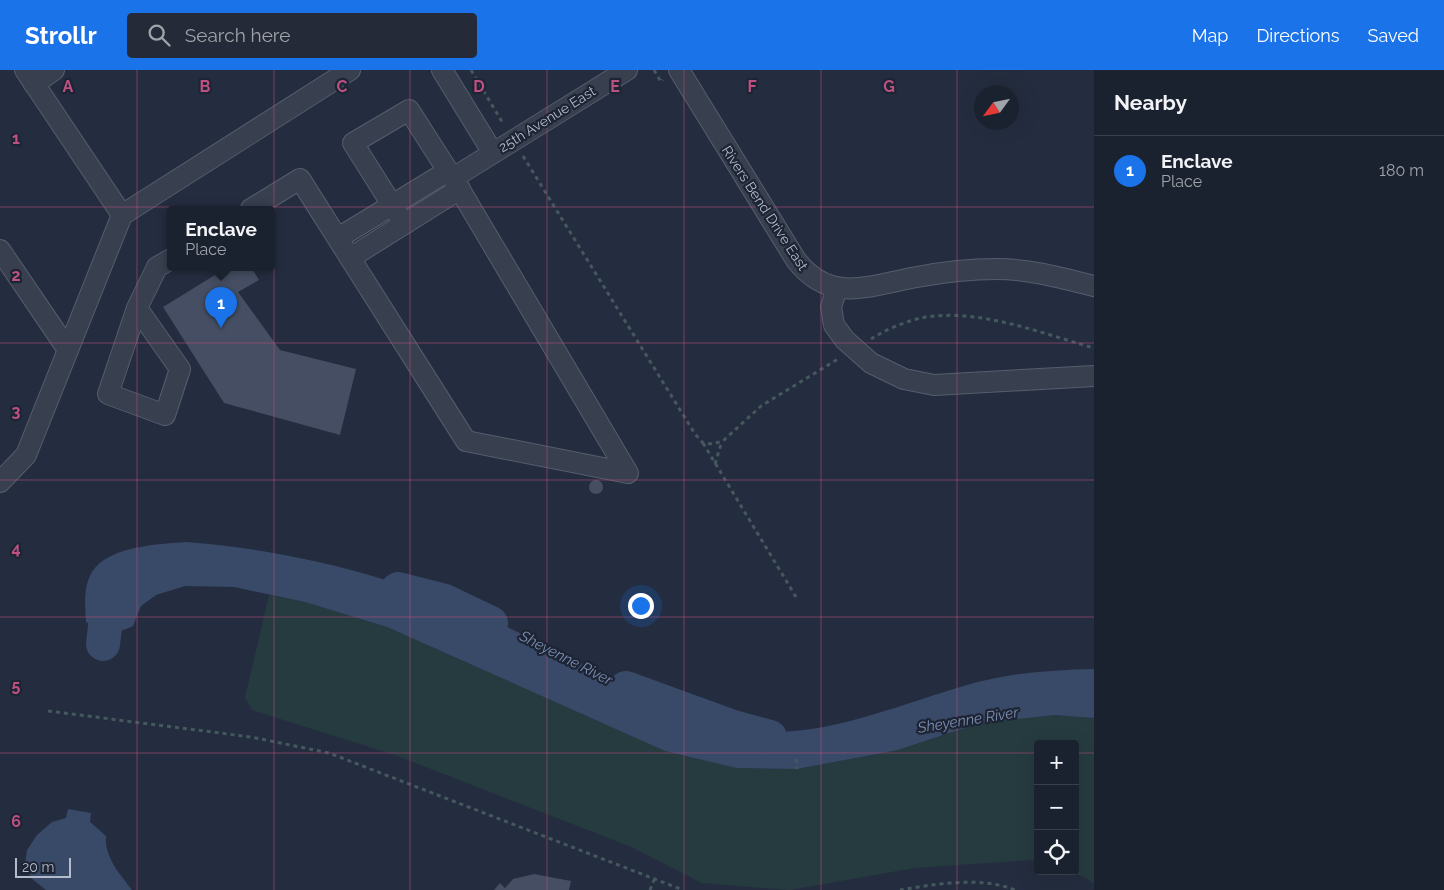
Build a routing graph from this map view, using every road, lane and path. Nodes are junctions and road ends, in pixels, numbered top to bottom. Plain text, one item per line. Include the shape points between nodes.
1 (54, 70) edge
2 (350, 70) edge
3 (442, 70) edge
4 (471, 70) edge
5 (627, 70) edge
6 (679, 70) edge
7 (30, 77) edge
8 (502, 122) dead end
9 (493, 153) junction
10 (526, 160) dead end
11 (454, 179) junction
12 (392, 205) junction
13 (256, 206) edge
14 (122, 215) junction
15 (404, 224) junction
16 (338, 238) junction
17 (0, 250) edge
18 (350, 258) junction
19 (167, 261) edge
20 (1094, 286) edge
21 (837, 288) junction
22 (137, 308) junction
23 (854, 348) junction
24 (1094, 348) edge
25 (68, 350) junction
26 (1094, 376) edge
27 (723, 441) junction
28 (702, 443) junction
29 (715, 464) junction
30 (0, 482) edge
31 (796, 598) dead end
32 (48, 711) dead end
33 (796, 759) dead end
34 (797, 769) dead end
35 (654, 880) junction
36 (650, 890) edge
37 (683, 890) edge
38 (900, 890) edge
39 (1015, 890) edge

1 - 7 street
2 - 14 street
3 - 9 street
4 - 8 path
5 - 9 street, 25th Avenue East
6 - 21 street, Rivers Bend Drive East via 796,260 807,274
7 - 14 street
9 - 11 street, 25th Avenue East
10 - 28 path
11 - 12 street
11 - 12 street via 409,110 353,143
11 - 15 street
11 - 18 street via 628,473 466,441
12 - 15 street
12 - 16 street
13 - 16 street via 300,179
14 - 25 street
15 - 18 street
16 - 18 street
17 - 25 street
19 - 22 street via 157,267
20 - 21 street, Rivers Bend Drive East via 1044,273 998,269 917,277 866,288
21 - 23 street via 831,307 834,325
22 - 22 street via 108,394 165,414 180,369
23 - 24 path via 882,332 921,318 962,316
23 - 26 street via 871,363 904,379 934,384
23 - 27 path via 760,406
25 - 30 street via 26,455
27 - 28 path
27 - 29 path
28 - 29 path
29 - 31 path
32 - 35 path via 251,737 329,753
33 - 34 path
35 - 36 path
35 - 37 path
38 - 39 path via 967,883 1002,885

